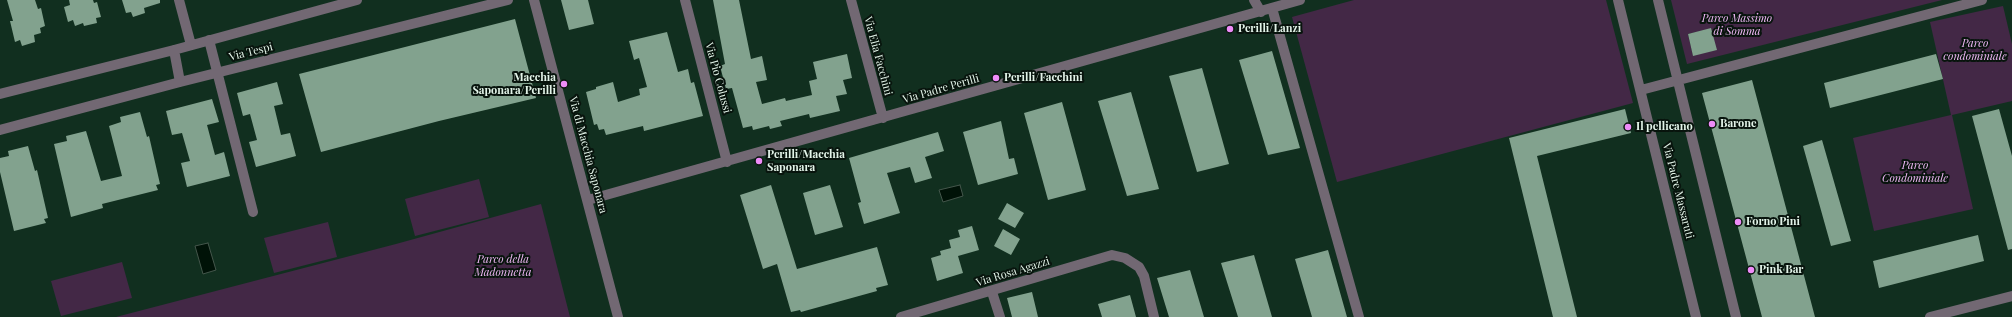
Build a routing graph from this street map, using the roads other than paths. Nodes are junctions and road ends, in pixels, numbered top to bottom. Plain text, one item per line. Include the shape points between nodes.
1 (179, 0) edge
2 (356, 0) edge
3 (508, 0) edge
4 (534, 0) edge
5 (685, 0) edge
6 (851, 0) edge
7 (1254, 0) edge
8 (1300, 0) edge
9 (1618, 0) edge
10 (1658, 0) edge
11 (1982, 0) edge
12 (490, 3) edge
13 (1272, 8) junction
14 (1261, 12) junction
15 (209, 40) junction
16 (191, 45) junction
17 (174, 50) junction
18 (217, 73) junction
19 (1678, 80) junction
20 (180, 82) junction
21 (1641, 90) junction
22 (0, 94) edge
23 (882, 118) junction
24 (0, 130) edge
25 (727, 162) junction
26 (588, 200) junction
27 (253, 212) dead end
28 (992, 292) junction
29 (2012, 296) edge
30 (618, 317) edge
31 (902, 317) edge
32 (1000, 317) edge
33 (1154, 317) edge
34 (1359, 317) edge
35 (1696, 317) edge
36 (1736, 317) edge
37 (1930, 317) edge

1 - 16 street
2 - 15 street, Via Tespi
3 - 12 street, Via Tespi
4 - 26 street, Via di Macchia Saponara
5 - 25 street, Via Pio Colussi
6 - 23 street, Via Elia Facchini
7 - 14 street
8 - 13 street, Via Padre Perilli
9 - 21 street, Via Padre Massaruti
10 - 19 street
11 - 19 street
12 - 18 street, Via Tespi
13 - 14 street, Via Padre Perilli
13 - 34 street
14 - 23 street, Via Padre Perilli
15 - 16 street, Via Tespi
15 - 18 street
16 - 17 street, Via Tespi
17 - 20 street
17 - 22 street, Via Tespi
18 - 20 street, Via Tespi
18 - 27 street
19 - 21 street
19 - 36 street
20 - 24 street, Via Tespi
21 - 35 street, Via Padre Massaruti
23 - 25 street, Via Padre Perilli
25 - 26 street, Via Padre Perilli
26 - 30 street, Via di Macchia Saponara
28 - 31 street, Via Rosa Agazzi
28 - 32 street
28 - 33 street, Via Rosa Agazzi via 1106,256 1119,256 1131,260 1139,267 1144,276
29 - 37 street

